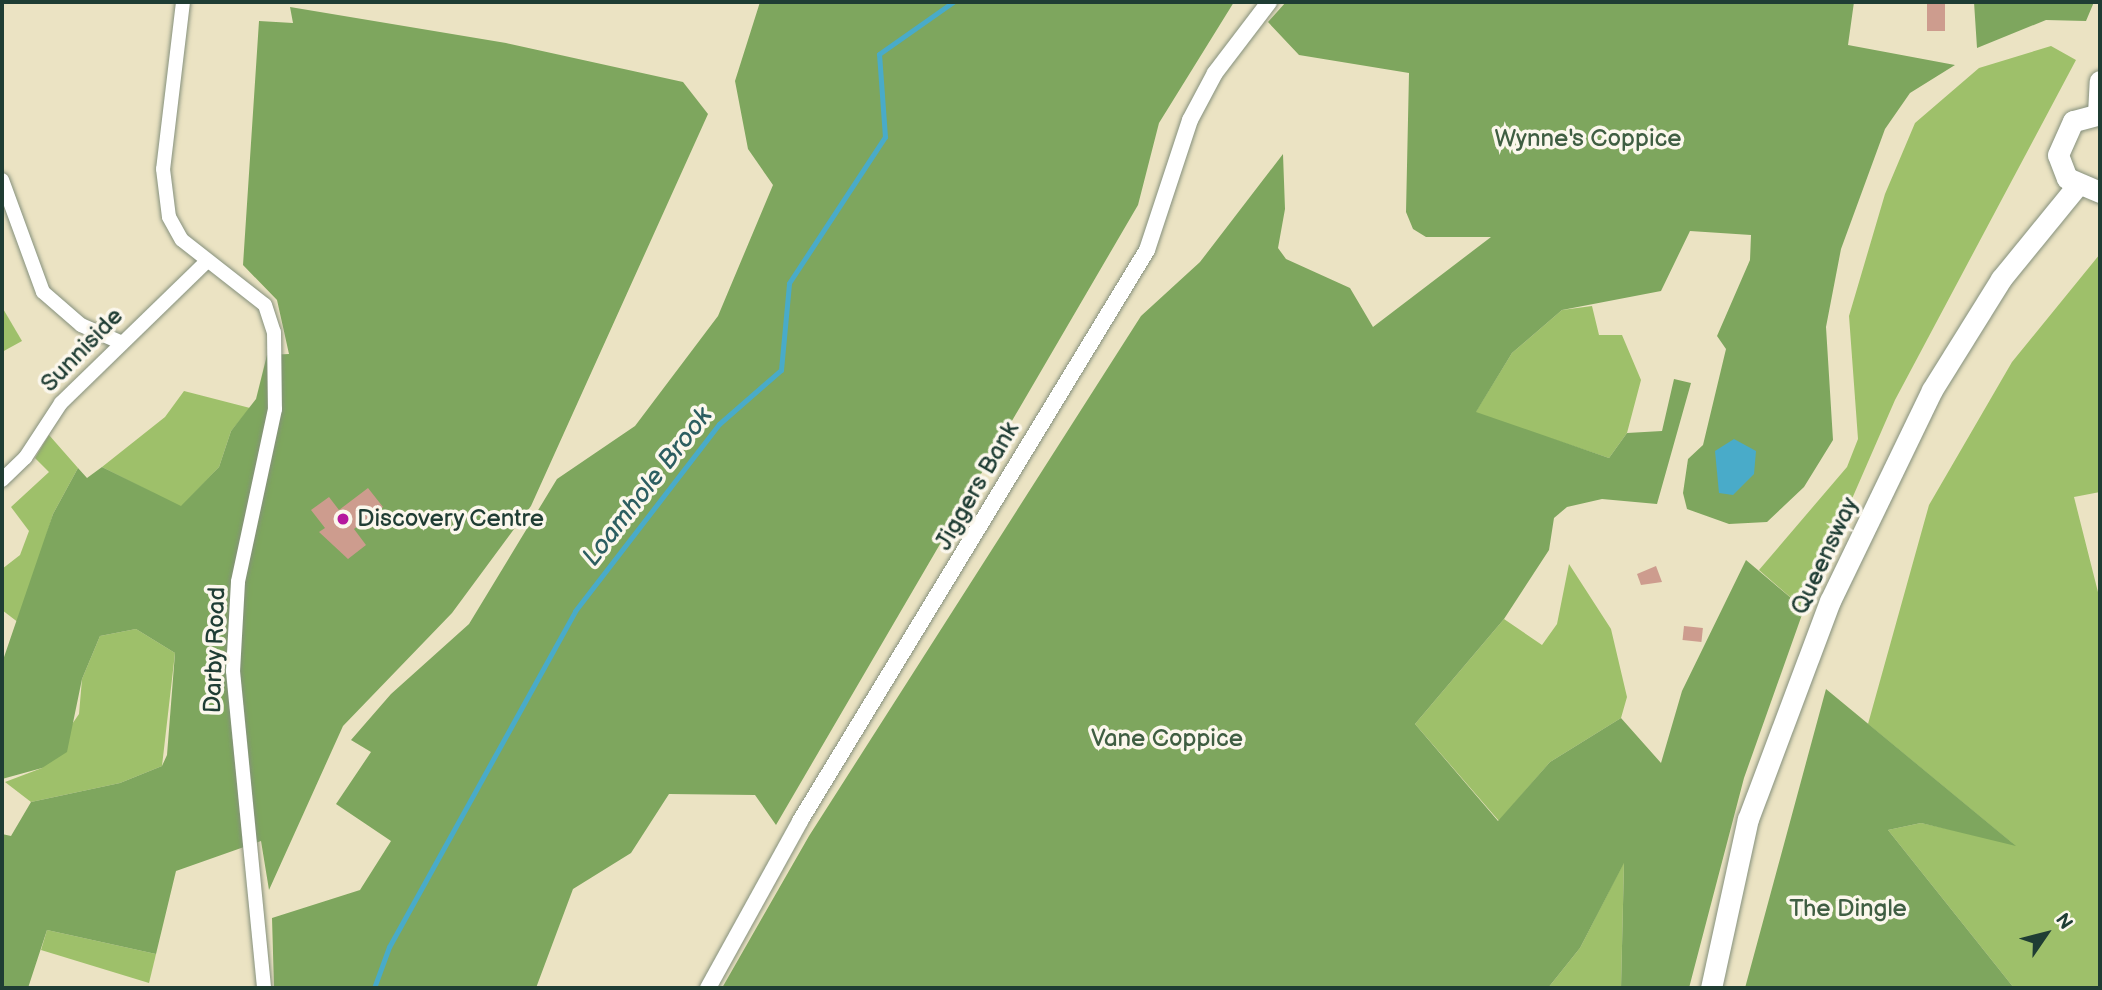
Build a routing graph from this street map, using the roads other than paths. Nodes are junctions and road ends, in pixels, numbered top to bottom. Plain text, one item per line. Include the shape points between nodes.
1 (183, 2) edge
2 (1269, 2) edge
3 (2100, 81) edge
4 (2099, 114) edge
5 (2, 180) edge
6 (2076, 187) junction
7 (2100, 192) edge
8 (207, 261) junction
9 (120, 342) junction
10 (2, 481) edge
11 (264, 988) edge
12 (708, 988) edge
13 (1711, 988) edge

1 - 8 street, Darby Road via 163,169 169,217 182,240
2 - 12 street, Jiggers Bank via 1215,73 1190,120 1147,250 800,821
3 - 4 main road
4 - 6 main road via 2073,121 2059,142 2060,167
5 - 9 street via 43,292 81,324
6 - 7 main road
6 - 13 main road, Queensway via 2001,279 1932,390 1830,601 1748,819
8 - 9 street, Sunniside
8 - 11 street, Darby Road via 265,305 274,332 275,408 238,582 233,671
9 - 10 street, Sunniside via 103,369 61,403 25,458

